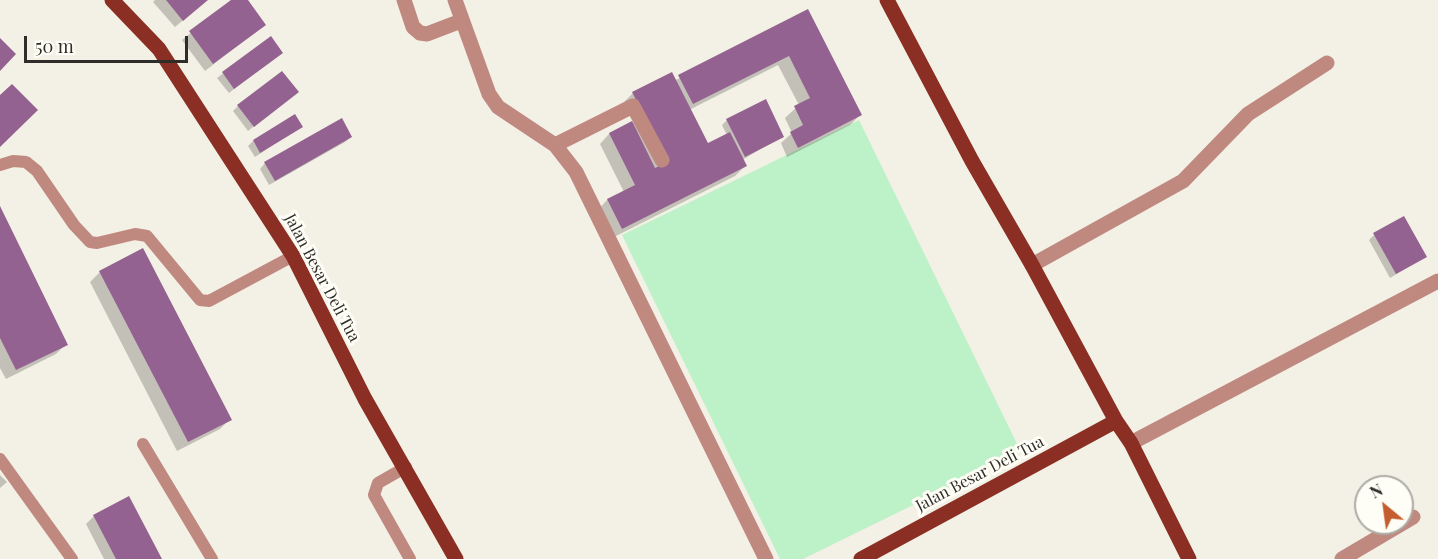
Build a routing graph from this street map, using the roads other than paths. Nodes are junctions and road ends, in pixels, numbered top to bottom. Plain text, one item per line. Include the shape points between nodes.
1 (112, 0) edge
2 (404, 0) edge
3 (455, 0) edge
4 (887, 0) edge
5 (461, 21) junction
6 (1327, 63) dead end
7 (555, 145) junction
8 (663, 160) dead end
9 (0, 165) edge
10 (293, 256) junction
11 (1032, 265) junction
12 (1438, 281) edge
13 (1116, 421) junction
14 (1131, 443) junction
15 (143, 444) dead end
16 (0, 459) edge
17 (406, 467) junction
18 (1383, 535) edge
19 (880, 555) edge
20 (72, 559) edge
21 (212, 559) edge
22 (410, 559) edge
23 (456, 559) edge
24 (766, 559) edge
25 (861, 559) edge
26 (1189, 559) edge
27 (1342, 559) edge

1 - 10 main road, Jalan Besar Deli Tua via 159,48
2 - 5 street via 413,27 420,33
3 - 5 street
4 - 11 main road
5 - 7 street via 489,94 498,107
6 - 11 street via 1248,114 1183,181
7 - 8 street via 633,106
7 - 24 street via 576,172
9 - 10 lane via 14,160 26,162 37,171 90,242 135,234 147,236 200,300 209,301
10 - 17 main road, Jalan Besar Deli Tua via 364,399
11 - 13 main road
12 - 14 street
13 - 14 main road
13 - 19 main road, Jalan Besar Deli Tua
14 - 26 main road
15 - 21 lane
16 - 20 lane
17 - 22 lane via 378,483 374,495
17 - 23 main road, Jalan Besar Deli Tua
18 - 27 street
19 - 25 main road, Jalan Besar Deli Tua

